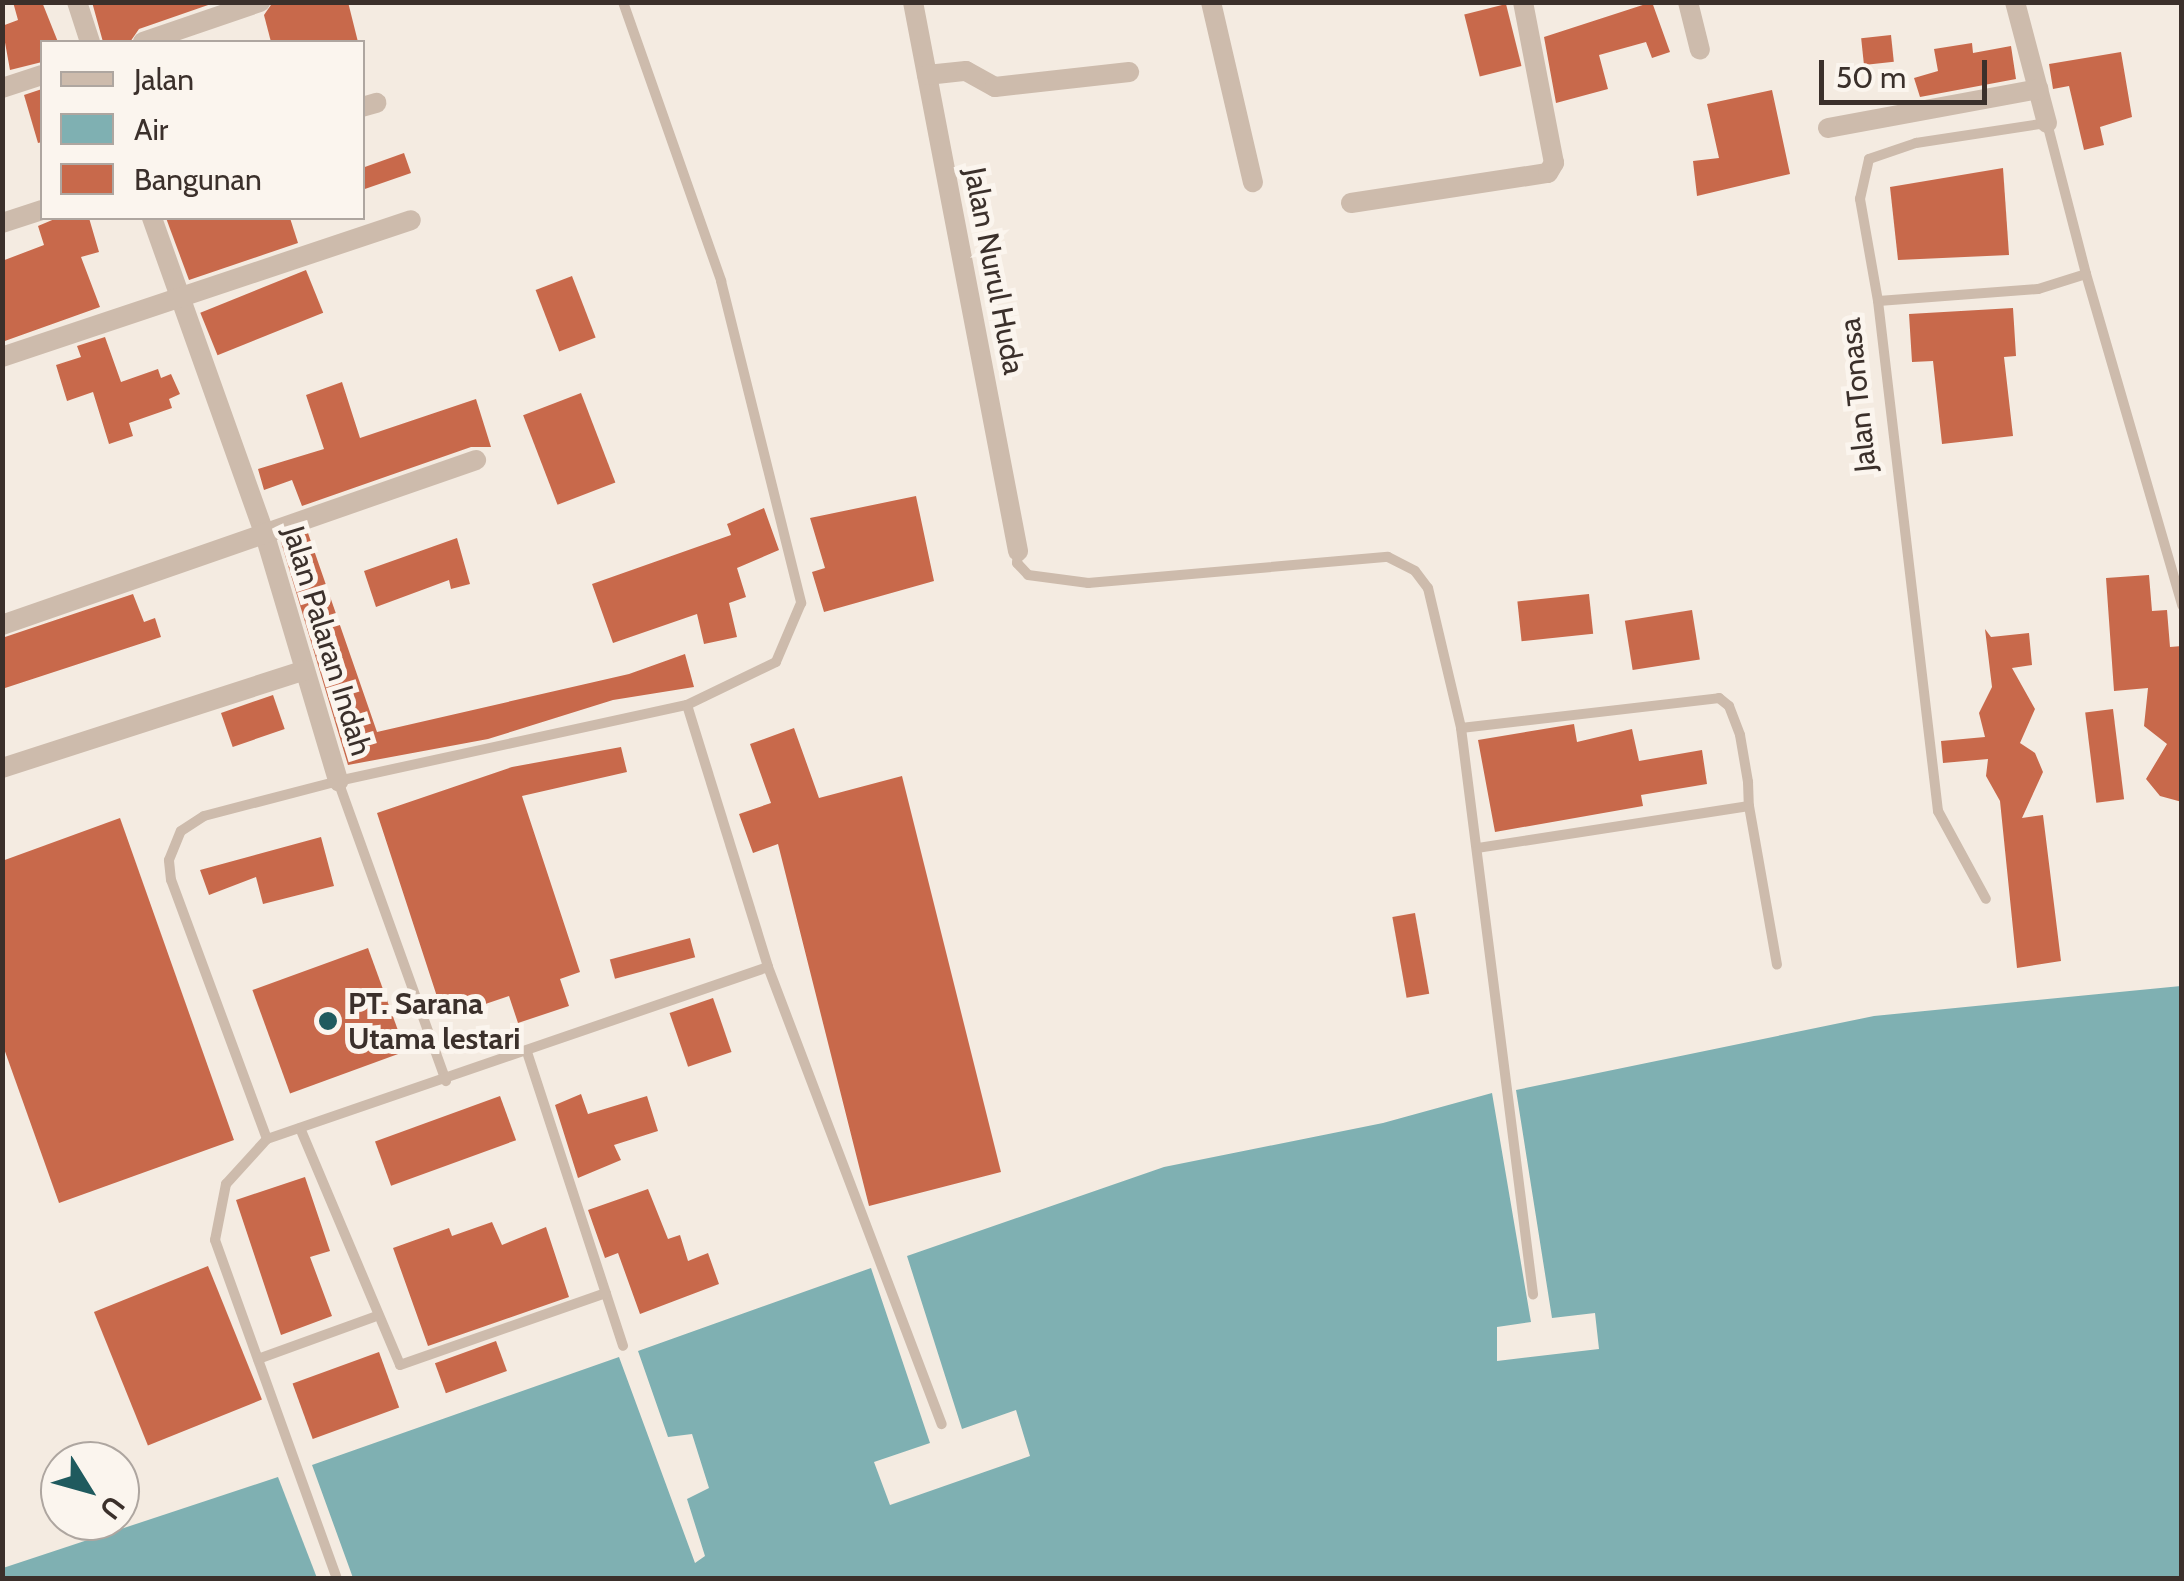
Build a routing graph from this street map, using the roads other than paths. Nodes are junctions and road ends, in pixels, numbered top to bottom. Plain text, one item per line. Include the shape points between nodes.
1 (76, 2) edge
2 (260, 2) edge
3 (623, 2) edge
4 (912, 2) edge
5 (1212, 2) edge
6 (1523, 2) edge
7 (1688, 2) edge
8 (2015, 2) edge
9 (89, 40) edge
10 (149, 40) edge
11 (1700, 50) dead end
12 (1129, 72) dead end
13 (927, 75) junction
14 (40, 76) edge
15 (2, 88) edge
16 (2038, 89) junction
17 (2047, 123) junction
18 (1828, 128) dead end
19 (1253, 182) dead end
20 (1352, 203) dead end
21 (40, 211) edge
22 (153, 220) edge
23 (411, 220) dead end
24 (2, 223) edge
25 (2086, 274) junction
26 (177, 298) junction
27 (1878, 301) junction
28 (2, 357) edge
29 (476, 460) dead end
30 (264, 532) junction
31 (1018, 551) joint
32 (2182, 604) edge
33 (2, 625) edge
34 (304, 670) junction
35 (687, 705) junction
36 (1462, 728) junction
37 (2, 768) edge
38 (338, 781) junction
39 (1749, 806) junction
40 (1478, 848) junction
41 (1986, 898) dead end
42 (1777, 964) dead end
43 (768, 967) junction
44 (527, 1052) junction
45 (446, 1081) junction
46 (300, 1128) junction
47 (267, 1138) junction
48 (606, 1293) junction
49 (1533, 1294) dead end
50 (374, 1317) junction
51 (623, 1346) dead end
52 (258, 1360) junction
53 (942, 1424) dead end
54 (336, 1578) edge

1 - 9 street
2 - 10 street
3 - 35 lane via 721,281 801,604 776,662
4 - 13 street, Jalan Nurul Huda
5 - 19 street
6 - 20 street via 1554,164 1548,173
7 - 11 street
8 - 16 street
12 - 13 street via 995,87 966,72
13 - 31 street, Jalan Nurul Huda
14 - 15 street
16 - 17 street
16 - 18 street
17 - 25 lane
17 - 27 lane via 1916,144 1869,159 1860,199
21 - 24 street
22 - 26 street, Jalan Palaran Indah
23 - 26 street
25 - 27 lane, Jalan Tonasa via 2038,289
25 - 32 lane
26 - 28 street
26 - 30 street, Jalan Palaran Indah
27 - 41 lane, Jalan Tonasa via 1938,811
29 - 30 street
30 - 33 street
30 - 34 street, Jalan Palaran Indah
31 - 36 lane via 1017,562 1028,575 1088,582 1388,558 1415,571 1428,588
34 - 37 street
34 - 38 street, Jalan Palaran Indah
35 - 38 lane
35 - 43 lane
36 - 39 lane via 1718,698 1730,706 1740,734
36 - 40 lane
38 - 45 lane, Jalan Palaran Indah
38 - 47 lane via 204,816 181,831 169,860
39 - 40 lane
39 - 42 lane
40 - 49 lane
43 - 44 lane
43 - 53 lane
44 - 45 lane
44 - 48 lane
45 - 46 lane
46 - 47 lane
46 - 50 lane
47 - 52 lane via 226,1184 216,1240
48 - 50 lane via 400,1366
48 - 51 lane
50 - 52 lane
52 - 54 lane

